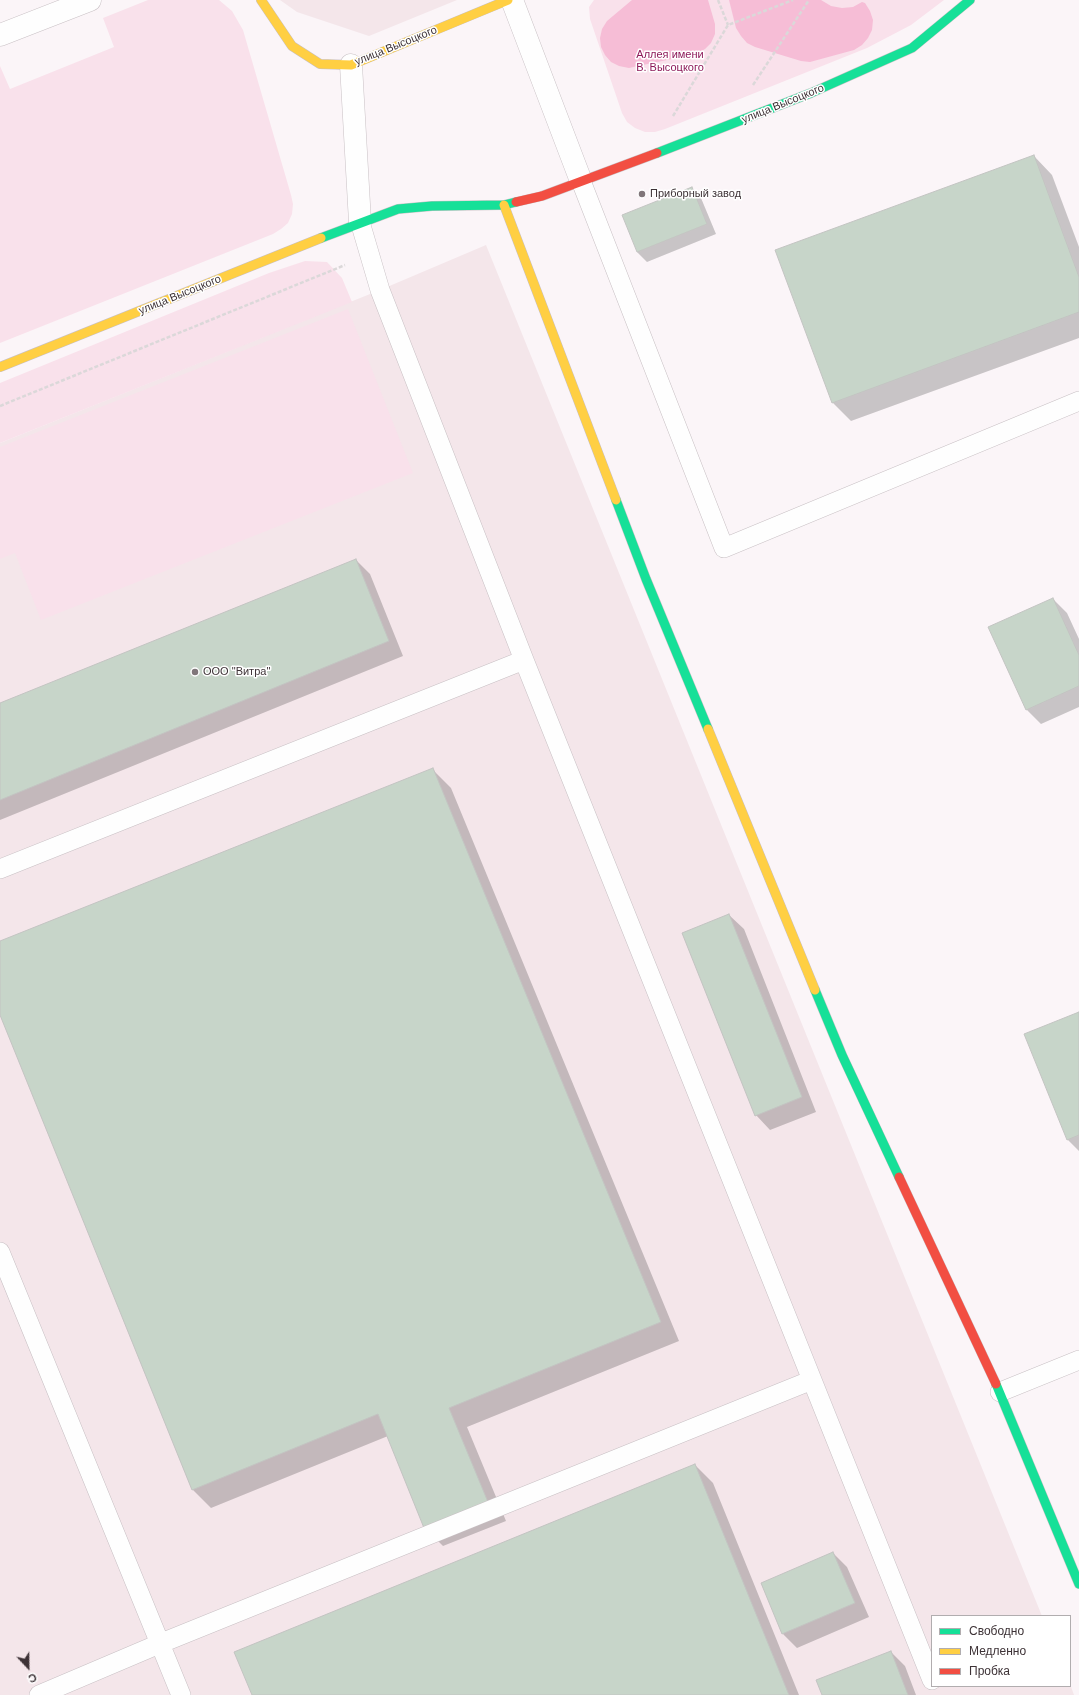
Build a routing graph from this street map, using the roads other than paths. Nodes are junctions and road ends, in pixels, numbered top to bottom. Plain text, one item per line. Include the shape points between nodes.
1 (90, 0) edge
2 (261, 0) edge
3 (508, 0) edge
4 (512, 0) edge
5 (970, 0) edge
6 (0, 35) edge
7 (351, 65) junction
8 (581, 181) junction
9 (504, 205) junction
10 (360, 222) junction
11 (0, 367) edge
12 (1079, 401) edge
13 (524, 660) junction
14 (0, 869) edge
15 (0, 1252) edge
16 (1079, 1360) edge
17 (812, 1380) junction
18 (1000, 1392) junction
19 (1079, 1584) edge
20 (159, 1644) junction
21 (931, 1678) edge
22 (39, 1695) edge
23 (181, 1695) edge

1 - 6 street
2 - 7 street, улица Высоцкого via 292,46 320,64
3 - 7 street, улица Высоцкого
4 - 8 street
5 - 8 street, улица Высоцкого via 912,48 811,93
7 - 10 street
8 - 9 street, улица Высоцкого via 542,196
8 - 12 lane via 724,548
9 - 10 street, улица Высоцкого via 398,209
9 - 18 street via 646,579 842,1055
10 - 11 street, улица Высоцкого
10 - 13 lane via 380,290
13 - 14 lane
13 - 17 lane
15 - 20 lane
16 - 18 lane
17 - 20 lane
17 - 21 lane
18 - 19 street
20 - 22 lane
20 - 23 lane

